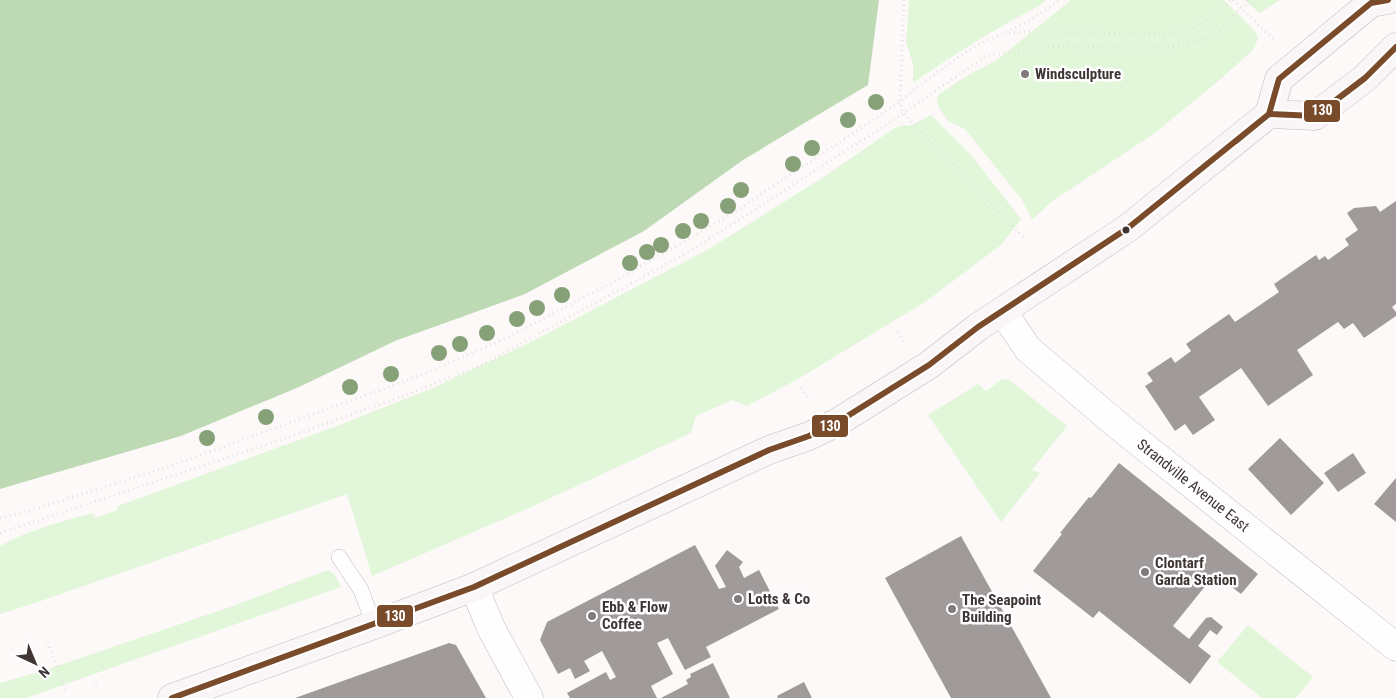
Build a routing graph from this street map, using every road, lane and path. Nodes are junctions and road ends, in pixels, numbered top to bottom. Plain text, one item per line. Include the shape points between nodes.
1 (904, 0) edge
2 (1060, 0) edge
3 (1232, 0) edge
4 (1249, 0) edge
5 (1388, 0) edge
6 (1241, 8) junction
7 (1006, 34) junction
8 (1273, 39) dead end
9 (1396, 47) edge
10 (900, 102) junction
11 (903, 113) junction
12 (1269, 114) junction
13 (1026, 240) dead end
14 (1004, 312) junction
15 (0, 518) edge
16 (0, 533) edge
17 (339, 558) dead end
18 (474, 587) junction
19 (374, 625) junction
20 (48, 642) dead end
21 (1396, 647) edge
22 (96, 682) dead end
23 (97, 687) dead end
24 (66, 692) dead end
25 (172, 698) edge
26 (529, 698) edge

1 - 10 path
2 - 7 path
3 - 6 path
3 - 7 path via 1203,22 1172,33
4 - 6 path
5 - 12 main road via 1371,3 1280,80
6 - 8 path
6 - 11 path via 1211,35 1172,47 1047,46 986,56
7 - 10 path via 973,47
9 - 12 main road via 1365,78 1315,116
10 - 11 path
10 - 15 path via 722,220 506,338 424,374 193,458
11 - 13 path
11 - 16 path via 692,250 482,365 280,440
12 - 14 main road via 1128,228
14 - 18 main road via 978,327 929,365 838,422 769,450
14 - 21 street, Strandville Avenue East via 1035,355 1121,428
17 - 19 lane via 361,590
18 - 19 main road
18 - 26 street via 491,628
19 - 25 main road
20 - 24 path
22 - 23 path

